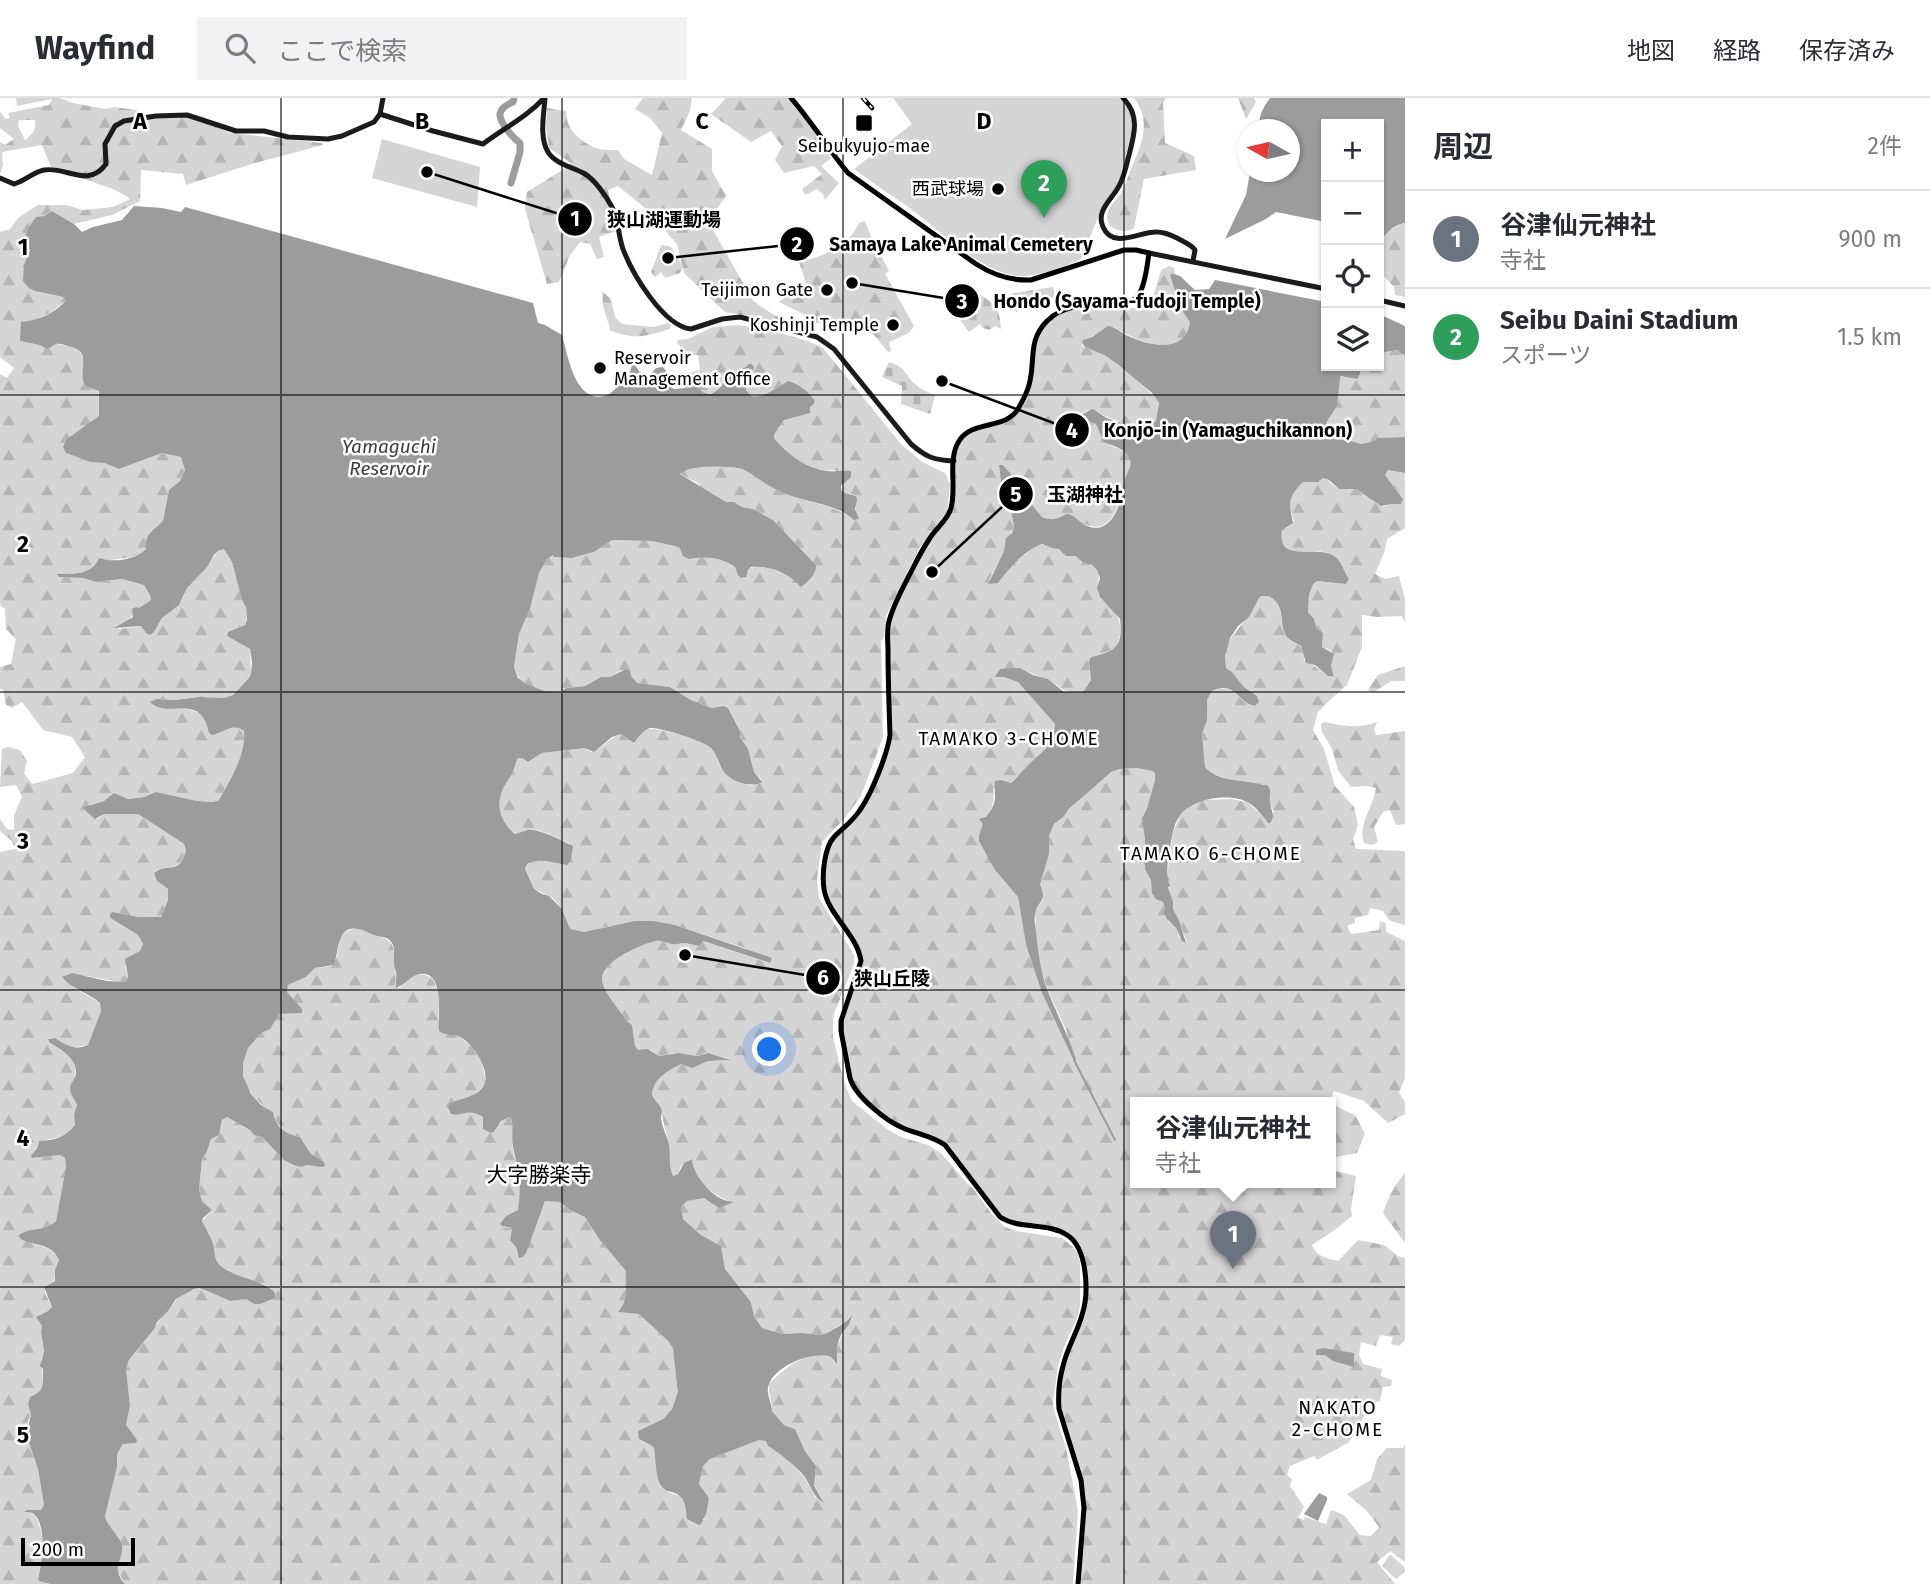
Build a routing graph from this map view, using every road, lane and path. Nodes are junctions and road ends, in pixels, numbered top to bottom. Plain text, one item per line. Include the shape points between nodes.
1 (383, 98) edge
2 (544, 98) edge
3 (791, 98) edge
4 (1123, 98) edge
5 (380, 114) junction
6 (0, 178) edge
7 (1149, 253) junction
8 (1193, 261) junction
9 (1321, 288) edge
10 (1384, 301) edge
11 (1405, 306) edge
12 (954, 461) junction
13 (1078, 1584) edge

1 - 5 street
2 - 5 street via 483,144
2 - 12 street via 547,151 590,178 610,205 625,252 653,302 678,325 691,329 740,317 821,339 911,444 934,460
3 - 7 main road via 848,173 994,275 1035,279 1124,250
4 - 8 street via 1133,114 1135,132 1124,175 1102,211 1102,226 1119,239 1154,232 1170,235 1193,247
5 - 6 street via 370,124 328,139 236,131 187,115 139,118 115,126 104,148 106,164 95,174 48,170 14,184
7 - 8 street
7 - 12 main road via 1142,287 1132,301 1074,306 1050,318 1036,335 1029,385 1018,408 1009,419 968,432 956,446
8 - 9 street
10 - 11 street
12 - 13 main road via 949,515 930,538 890,618 888,745 862,808 830,844 824,886 860,954 840,1027 850,1078 859,1096 897,1125 945,1145 1000,1217 1062,1232 1081,1249 1084,1308 1064,1360 1058,1399 1081,1480 1084,1508

